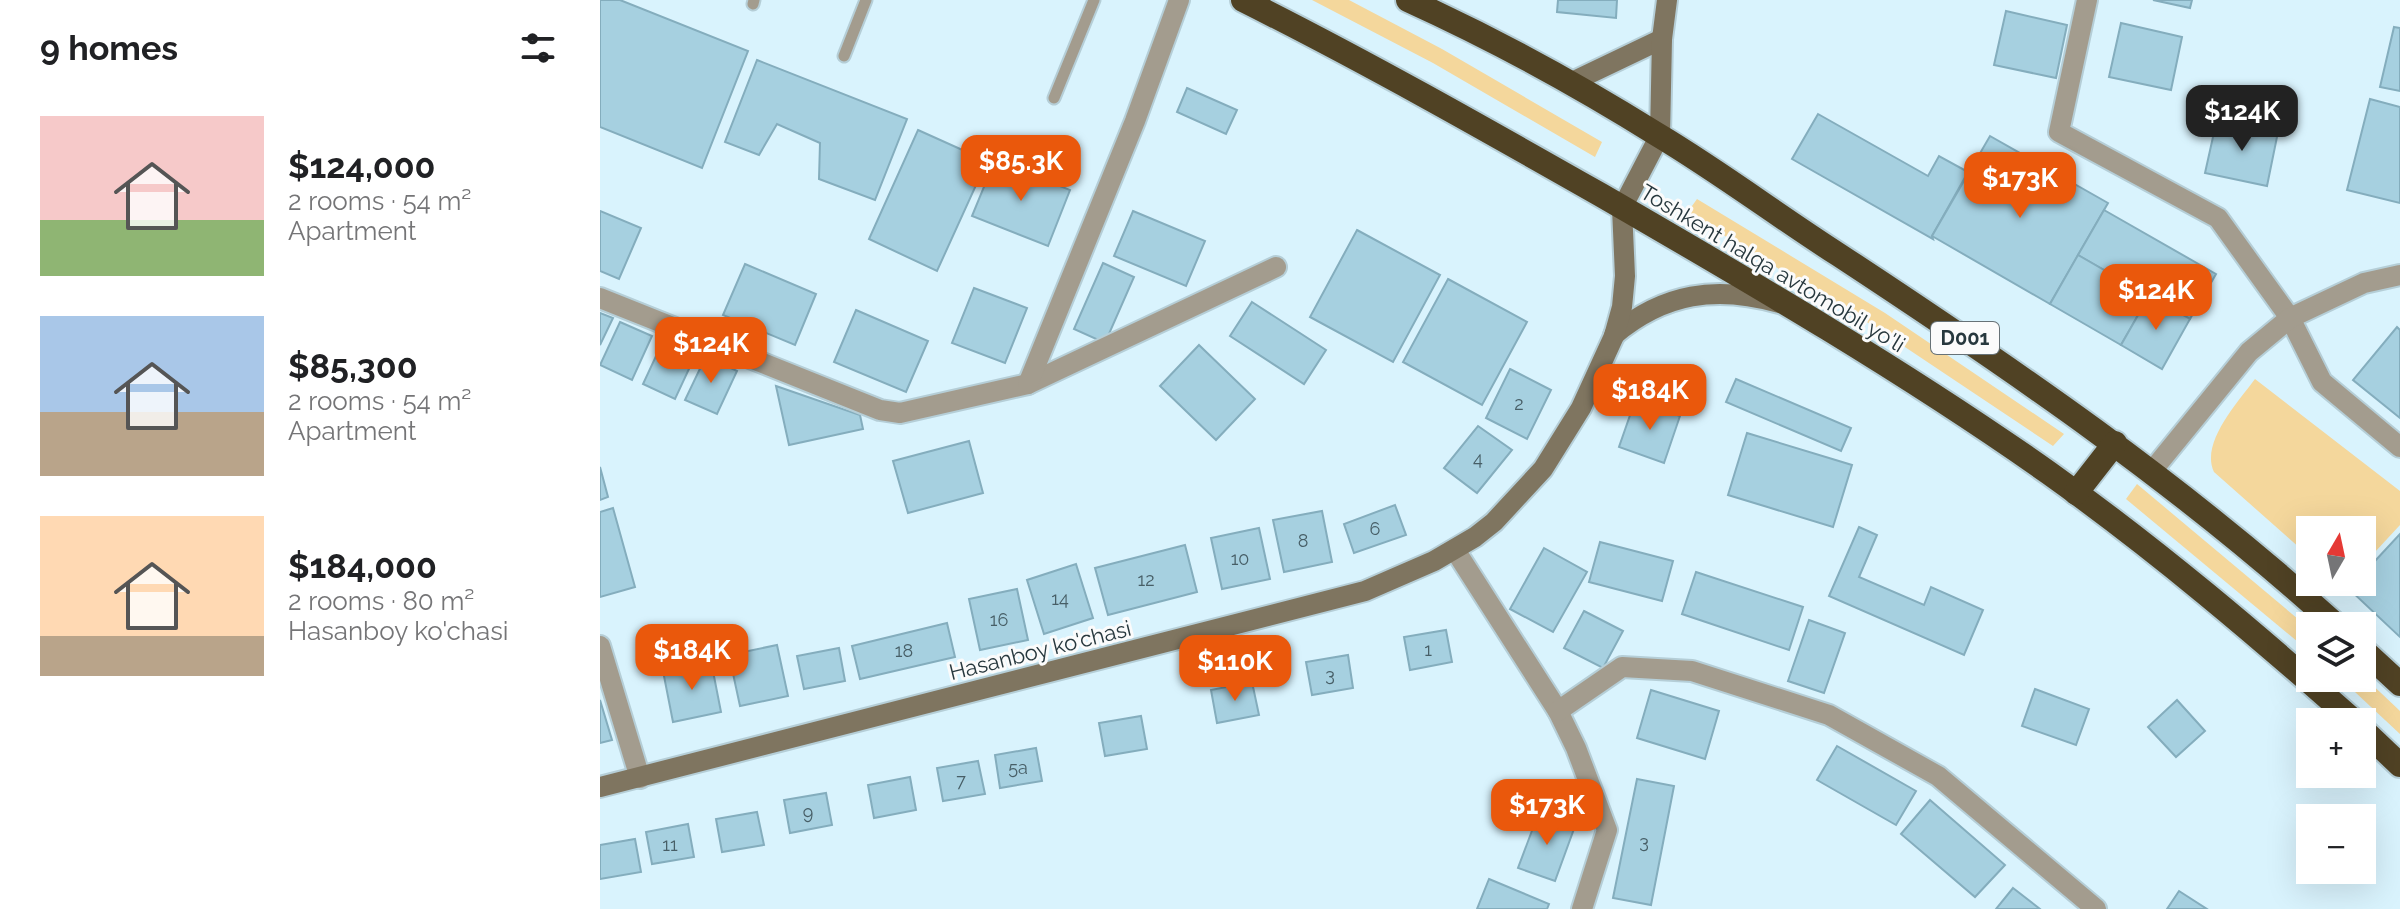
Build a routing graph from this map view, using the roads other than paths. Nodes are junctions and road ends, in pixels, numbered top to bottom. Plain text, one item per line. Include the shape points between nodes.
1 (866, 0) edge
2 (1094, 0) edge
3 (1179, 0) edge
4 (1243, 0) edge
5 (1408, 0) edge
6 (1667, 0) edge
7 (2087, 0) edge
8 (1662, 39) junction
9 (844, 56) dead end
10 (1570, 83) junction
11 (1054, 98) dead end
12 (1660, 135) junction
13 (1622, 208) junction
14 (1276, 267) dead end
15 (2400, 275) edge
16 (600, 298) edge
17 (1794, 308) junction
18 (2290, 318) junction
19 (1614, 336) junction
20 (1028, 384) junction
21 (2115, 443) junction
22 (2400, 447) edge
23 (2152, 471) junction
24 (2076, 493) junction
25 (1455, 550) junction
26 (2322, 612) edge
27 (600, 646) edge
28 (2376, 662) edge
29 (2400, 684) edge
30 (2339, 708) edge
31 (1558, 711) junction
32 (2376, 742) edge
33 (2400, 765) edge
34 (640, 778) junction
35 (600, 787) edge
36 (1582, 909) edge
37 (2096, 909) edge

1 - 9 lane
2 - 11 lane
3 - 20 street
4 - 13 highway, Toshkent halqa avtomobil yo'li via 1418,91
5 - 10 highway, Toshkent halqa avtomobil yo'li / D001
6 - 8 main road
7 - 18 street via 2059,132 2218,218
8 - 10 main road
8 - 12 main road
10 - 12 highway, Toshkent halqa avtomobil yo'li / D001
12 - 13 main road
12 - 21 highway, Toshkent halqa avtomobil yo'li / D001
13 - 17 highway, Toshkent halqa avtomobil yo'li
13 - 19 main road, Hasanboy ko'chasi via 1625,276
14 - 20 street
15 - 18 street via 2364,283
16 - 20 street via 880,410 900,413
17 - 19 main road, Hasanboy ko'chasi via 1744,296 1694,296 1652,308
17 - 24 highway, Toshkent halqa avtomobil yo'li
18 - 22 street via 2322,382
18 - 23 street via 2249,352
19 - 25 main road, Hasanboy ko'chasi via 1581,408 1543,469 1494,522
21 - 23 highway, Toshkent halqa avtomobil yo'li / D001
21 - 24 highway
23 - 26 highway, Toshkent halqa avtomobil yo'li / D001
24 - 30 highway, Toshkent halqa avtomobil yo'li via 2207,593
25 - 31 street
25 - 34 main road, Hasanboy ko'chasi via 1365,591
27 - 34 street
28 - 29 highway
31 - 36 street via 1607,830
31 - 37 street via 1622,667 1692,671 1829,715 1938,776
32 - 33 highway
34 - 35 main road, Hasanboy ko'chasi

